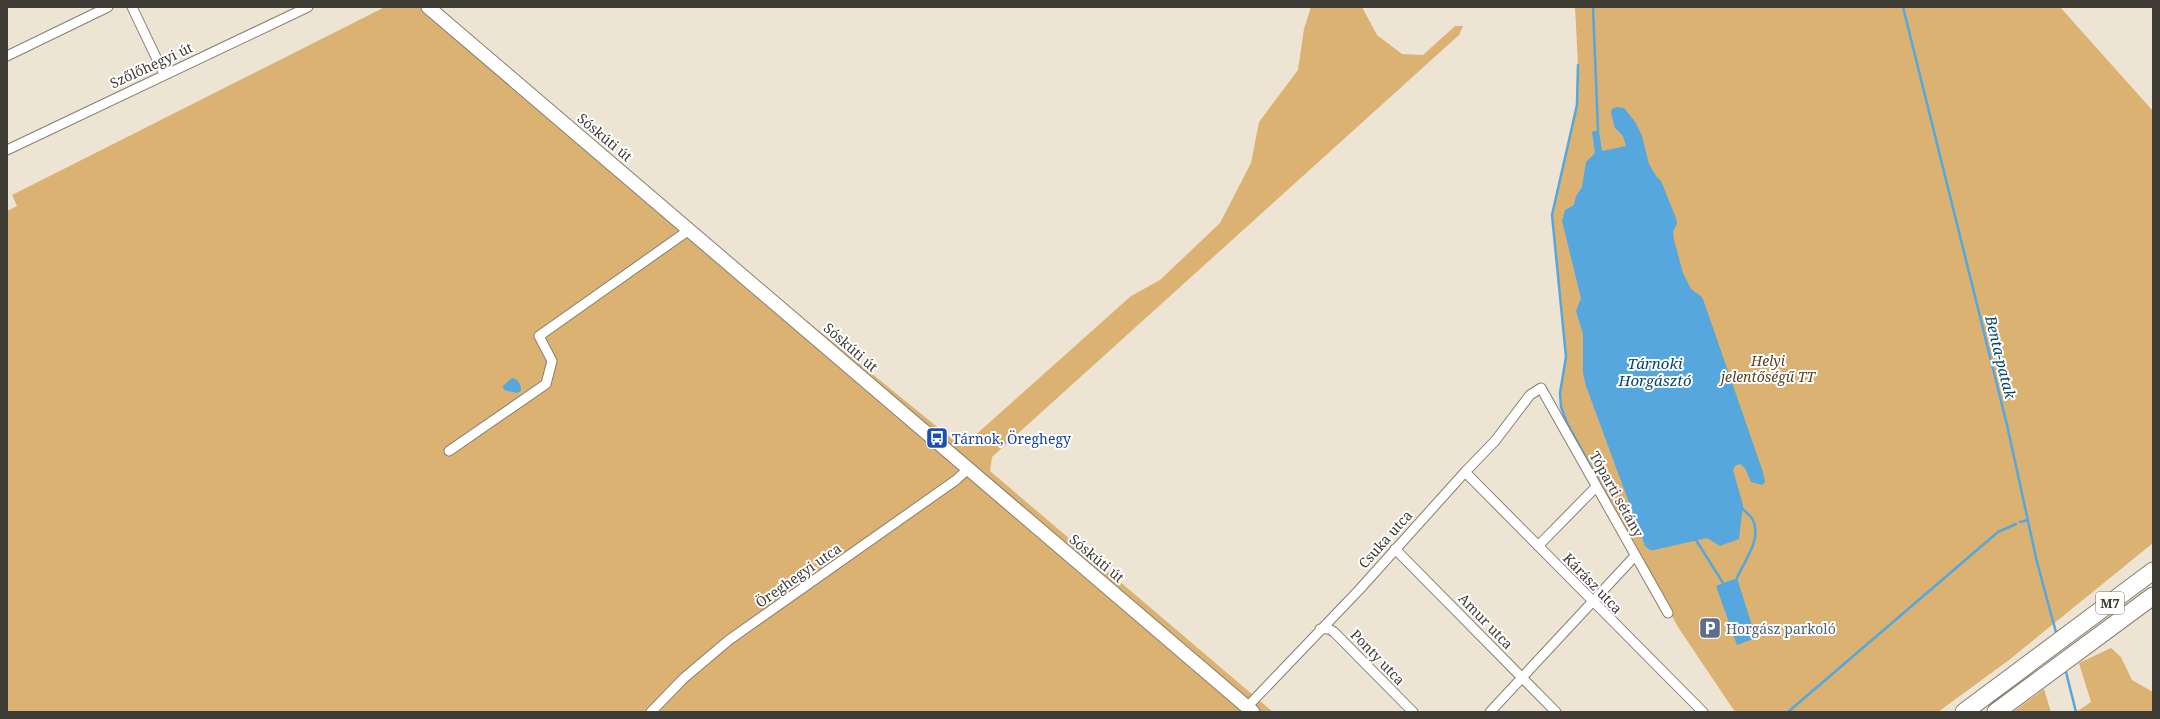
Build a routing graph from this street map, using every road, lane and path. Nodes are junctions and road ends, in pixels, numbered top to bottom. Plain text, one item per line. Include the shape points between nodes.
1 (108, 7) edge
2 (132, 7) edge
3 (308, 7) edge
4 (428, 7) edge
5 (7, 56) edge
6 (164, 74) junction
7 (7, 150) edge
8 (689, 230) junction
9 (1541, 388) joint
10 (449, 452) dead end
11 (968, 468) junction
12 (1464, 472) junction
13 (1596, 486) junction
14 (1538, 546) junction
15 (1396, 548) junction
16 (1635, 556) junction
17 (2153, 571) edge
18 (2153, 596) edge
19 (1592, 602) junction
20 (1668, 613) dead end
21 (1320, 629) junction
22 (1522, 678) junction
23 (1250, 710) edge
24 (651, 712) edge
25 (1413, 712) edge
26 (1490, 712) edge
27 (1556, 712) edge
28 (1703, 712) edge
29 (1964, 712) edge
30 (1996, 712) edge

1 - 5 street
2 - 6 street
3 - 6 street, Szőlőhegyi út
4 - 8 main road, Sóskúti út
6 - 7 street, Szőlőhegyi út
8 - 10 street via 539,336 552,361 546,384
8 - 11 main road, Sóskúti út
9 - 12 street, Csuka utca via 1530,395 1506,428
9 - 13 street, Tóparti sétány
11 - 23 main road, Sóskúti út
11 - 24 street, Öreghegyi utca via 937,493 730,640 684,678
12 - 14 street, Kárász utca
12 - 15 street, Csuka utca
13 - 14 street
13 - 16 street, Tóparti sétány
14 - 19 street, Kárász utca
15 - 21 street, Csuka utca
15 - 22 street, Amur utca
16 - 19 street
16 - 20 street, Tóparti sétány
17 - 29 highway, M7
18 - 30 highway, M7
19 - 22 street
19 - 28 street, Kárász utca
21 - 23 street, Csuka utca
21 - 25 street, Ponty utca via 1334,632
22 - 26 street
22 - 27 street, Amur utca

